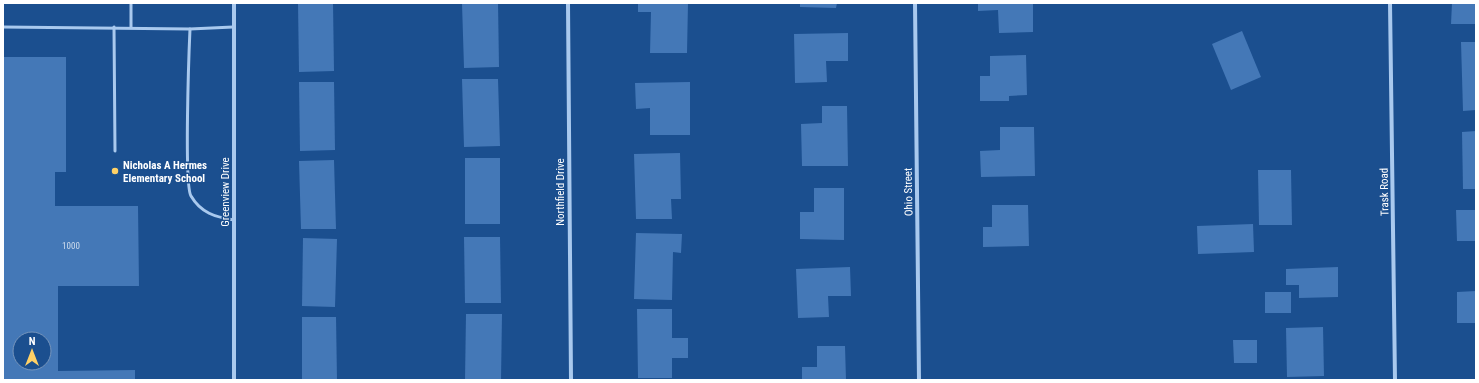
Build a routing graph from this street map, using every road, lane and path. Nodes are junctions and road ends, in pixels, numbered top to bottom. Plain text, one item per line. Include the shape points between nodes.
1 (131, 3) edge
2 (234, 3) edge
3 (568, 3) edge
4 (915, 3) edge
5 (1390, 3) edge
6 (3, 27) edge
7 (114, 27) junction
8 (131, 27) junction
9 (233, 27) junction
10 (190, 29) junction
11 (115, 152) dead end
12 (234, 220) junction
13 (234, 380) edge
14 (571, 380) edge
15 (919, 380) edge
16 (1395, 380) edge

1 - 8 lane
2 - 9 street, Greenview Drive
3 - 14 street, Northfield Drive
4 - 15 street, Ohio Street
5 - 16 street, Trask Road
6 - 7 lane
7 - 8 lane
7 - 11 lane
8 - 10 lane
9 - 10 lane
9 - 12 street, Greenview Drive
10 - 12 lane via 190,194 202,210 218,218
12 - 13 street, Greenview Drive

